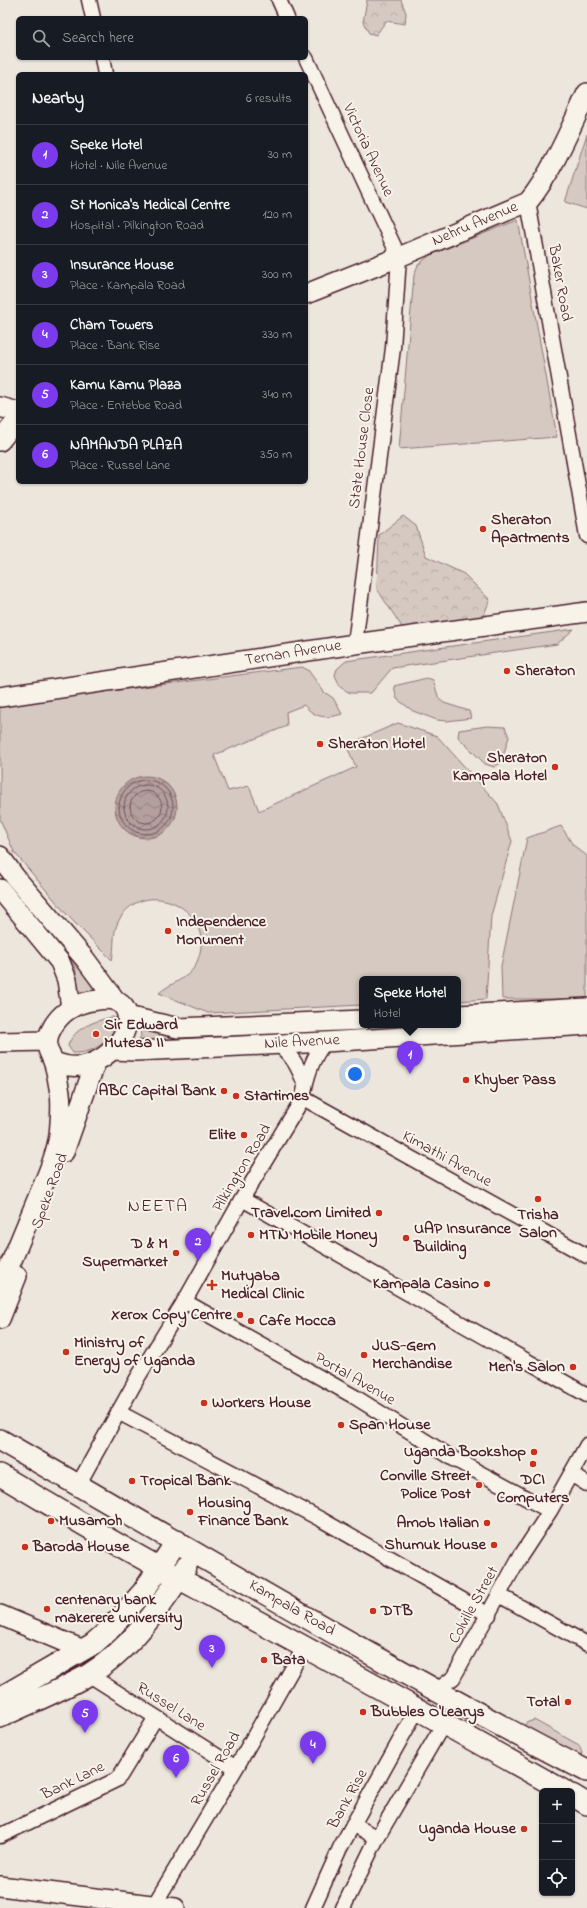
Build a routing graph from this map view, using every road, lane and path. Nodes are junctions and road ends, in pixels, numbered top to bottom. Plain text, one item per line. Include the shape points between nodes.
1 (89, 0) edge
2 (279, 0) edge
3 (93, 16) edge
4 (286, 16) edge
5 (102, 60) edge
6 (307, 60) edge
7 (105, 72) edge
8 (587, 93) edge
9 (528, 202) junction
10 (399, 257) junction
11 (308, 293) edge
12 (0, 407) edge
13 (16, 411) edge
14 (16, 421) edge
15 (0, 441) edge
16 (587, 536) edge
17 (587, 612) edge
18 (355, 644) junction
19 (0, 697) edge
20 (0, 856) edge
21 (0, 889) edge
22 (71, 1008) junction
23 (587, 1008) edge
24 (122, 1009) junction
25 (461, 1015) edge
26 (359, 1020) edge
27 (587, 1025) edge
28 (48, 1041) junction
29 (0, 1042) edge
30 (325, 1042) junction
31 (278, 1044) junction
32 (114, 1050) junction
33 (53, 1061) junction
34 (96, 1061) junction
35 (304, 1092) junction
36 (242, 1200) junction
37 (587, 1256) edge
38 (0, 1289) edge
39 (184, 1301) junction
40 (0, 1319) edge
41 (587, 1395) edge
42 (118, 1412) junction
43 (0, 1440) edge
44 (587, 1445) edge
45 (571, 1474) junction
46 (0, 1475) edge
47 (587, 1484) edge
48 (78, 1485) junction
49 (550, 1511) junction
50 (177, 1541) junction
51 (195, 1554) junction
52 (160, 1568) junction
53 (179, 1578) junction
54 (499, 1595) junction
55 (0, 1615) edge
56 (489, 1615) junction
57 (587, 1644) edge
58 (304, 1648) junction
59 (81, 1649) junction
60 (88, 1674) junction
61 (448, 1689) junction
62 (0, 1698) edge
63 (418, 1708) junction
64 (0, 1717) edge
65 (156, 1717) junction
66 (444, 1723) junction
67 (236, 1768) junction
68 (587, 1771) edge
69 (559, 1788) edge
70 (575, 1797) edge
71 (587, 1804) edge
72 (353, 1824) junction
73 (0, 1836) edge
74 (377, 1838) junction
75 (0, 1886) edge
76 (154, 1905) junction
77 (176, 1908) edge
78 (314, 1908) edge
79 (343, 1908) edge

1 - 3 street
2 - 4 street
5 - 7 street
6 - 10 street, Victoria Avenue
8 - 9 main road, Nehru Avenue via 552,164
9 - 10 main road, Nehru Avenue
9 - 16 street, Baker Road
10 - 11 main road, Nehru Avenue
10 - 18 street, State House Close via 393,348
12 - 13 main road
14 - 15 main road
17 - 18 main road, Ternan Avenue
18 - 19 main road, Ternan Avenue
20 - 24 main road via 76,948
21 - 22 main road via 60,962 67,980
22 - 24 main road via 82,1002 104,999
22 - 28 main road via 56,1022
23 - 25 main road
24 - 26 main road, Nile Avenue via 178,1028
24 - 32 main road via 124,1035
27 - 30 main road, Nile Avenue
28 - 29 main road
28 - 33 main road via 48,1053
30 - 31 main road, Nile Avenue
30 - 35 street via 318,1051
31 - 32 main road, Nile Avenue
31 - 35 street via 291,1055 298,1066
32 - 34 main road
33 - 34 main road via 69,1066 86,1065
33 - 38 main road, Speke Road via 60,1096 59,1135 55,1153
34 - 40 main road, Speke Road via 43,1211
35 - 36 street, Pilkington Road
35 - 37 street, Kimathi Avenue
36 - 39 street, Pilkington Road
36 - 41 street
39 - 42 street, Pilkington Road
39 - 49 street, Portal Avenue via 355,1397 454,1459
42 - 48 street, Pilkington Road
42 - 56 street via 322,1520
43 - 48 main road, Kampala Road
44 - 45 street, Colville Street
45 - 47 street
45 - 49 street, Colville Street
46 - 52 main road, Kampala Road
48 - 50 main road, Kampala Road
49 - 54 street, Colville Street
50 - 51 main road, Kampala Road
50 - 52 main road
51 - 53 main road
51 - 61 main road, Kampala Road
52 - 53 main road, Kampala Road
52 - 59 main road via 122,1617 92,1644
53 - 58 main road, Kampala Road
53 - 60 main road via 132,1638 104,1664
54 - 56 street, Colville Street
54 - 57 street
55 - 59 main road
56 - 61 street, Colville Street
58 - 63 main road, Kampala Road
58 - 67 street, Russel Road
59 - 62 main road
60 - 64 main road
60 - 65 street, Russel Lane
61 - 68 main road, Kampala Road
63 - 66 main road, Kampala Road
63 - 72 street, Bank Rise
65 - 67 street, Russel Lane
65 - 73 street, Bank Lane via 116,1780
66 - 69 main road, Kampala Road
66 - 74 street
67 - 76 street, Russel Road
70 - 71 main road
72 - 74 street
72 - 78 street, Bank Rise via 327,1875
74 - 79 street
75 - 76 main road
76 - 77 main road

